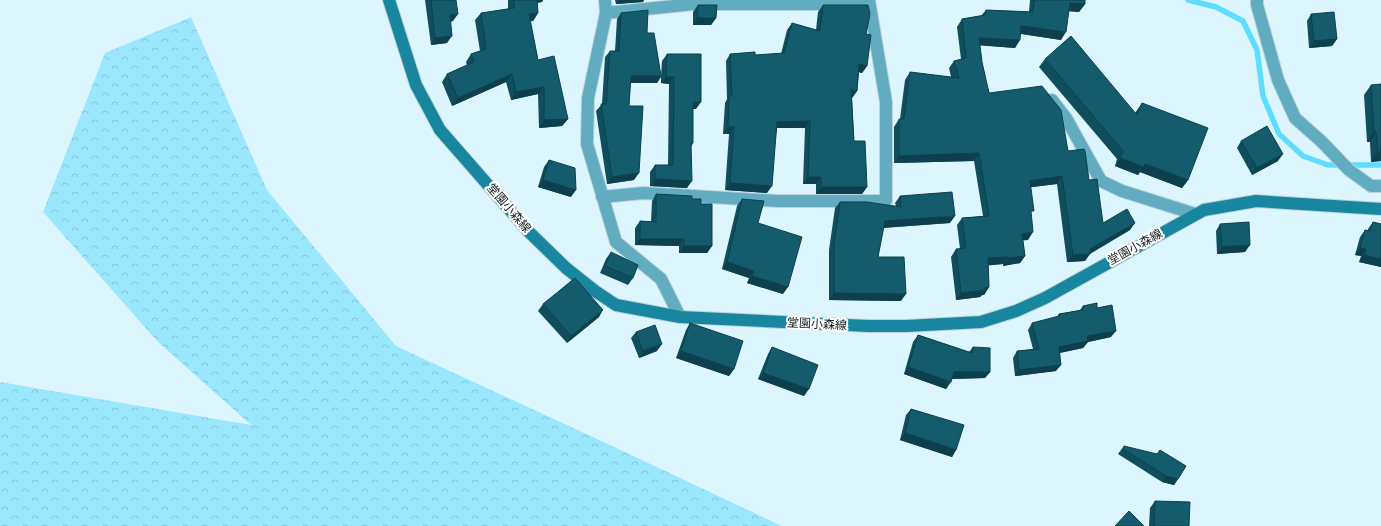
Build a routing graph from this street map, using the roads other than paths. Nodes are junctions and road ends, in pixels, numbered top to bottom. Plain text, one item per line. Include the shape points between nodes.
1 (389, 0) edge
2 (605, 0) edge
3 (1257, 0) edge
4 (869, 2) edge
5 (606, 13) junction
6 (1043, 90) edge
7 (1381, 186) edge
8 (602, 196) junction
9 (1381, 209) edge
10 (1195, 214) junction
11 (680, 317) junction

1 - 11 main road, 堂園小森線 via 416,85 440,130 529,232 566,268 616,305
2 - 5 street
3 - 7 street via 1256,5 1278,80 1295,118 1349,170 1371,186
4 - 5 street via 694,4
4 - 8 street via 886,102 886,201 777,201 643,193
5 - 8 street via 588,98 587,144
6 - 10 street via 1066,118 1101,181 1122,191
8 - 11 street via 616,242 661,279
9 - 10 main road, 堂園小森線 via 1256,201 1204,210
10 - 11 main road, 堂園小森線 via 1045,298 981,322 868,326

